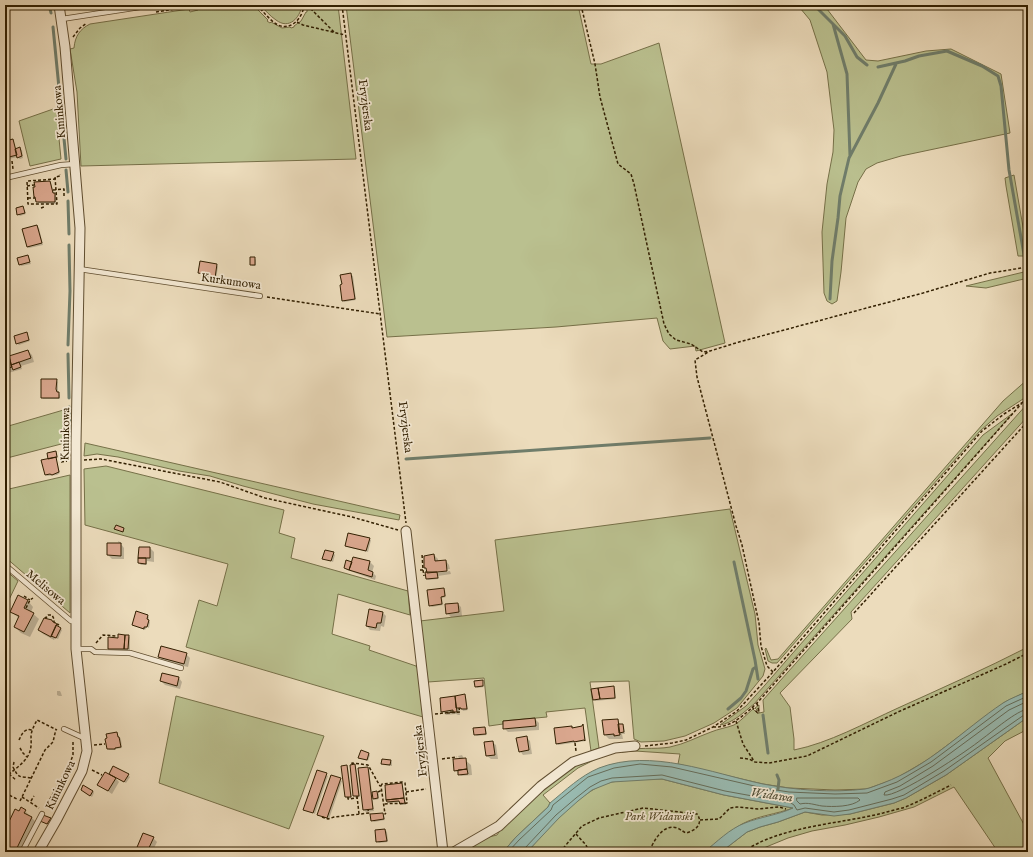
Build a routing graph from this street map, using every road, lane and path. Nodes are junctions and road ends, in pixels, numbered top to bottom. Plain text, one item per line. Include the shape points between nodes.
1 (59, 5) edge
2 (117, 5) edge
3 (153, 5) edge
4 (200, 5) edge
5 (256, 5) edge
6 (306, 5) edge
7 (342, 5) edge
8 (581, 5) edge
9 (115, 11) junction
10 (155, 12) dead end
11 (62, 19) junction
12 (90, 22) dead end
13 (297, 22) junction
14 (335, 33) junction
15 (345, 35) junction
16 (74, 36) dead end
17 (75, 164) junction
18 (60, 174) dead end
19 (5, 178) edge
20 (56, 179) junction
21 (34, 185) dead end
22 (27, 186) junction
23 (53, 190) dead end
24 (56, 190) junction
25 (64, 197) dead end
26 (28, 198) junction
27 (35, 198) dead end
28 (43, 204) junction
29 (43, 208) dead end
30 (1028, 267) edge
31 (80, 268) junction
32 (260, 296) joint
33 (380, 314) junction
34 (710, 351) junction
35 (1028, 398) edge
36 (1023, 402) junction
37 (1028, 421) edge
38 (76, 461) junction
39 (406, 531) junction
40 (5, 565) edge
41 (423, 570) dead end
42 (424, 576) dead end
43 (24, 596) dead end
44 (30, 600) dead end
45 (28, 604) dead end
46 (26, 608) dead end
47 (854, 613) dead end
48 (44, 617) dead end
49 (76, 621) junction
50 (59, 625) dead end
51 (116, 636) dead end
52 (95, 644) dead end
53 (76, 649) junction
54 (1028, 653) edge
55 (180, 668) dead end
56 (773, 672) junction
57 (757, 703) junction
58 (752, 707) junction
59 (460, 708) dead end
60 (453, 712) dead end
61 (441, 713) junction
62 (428, 715) junction
63 (736, 721) junction
64 (713, 727) junction
65 (56, 729) junction
66 (32, 730) junction
67 (63, 730) joint
68 (74, 737) dead end
69 (86, 739) junction
70 (19, 740) dead end
71 (635, 746) joint
72 (20, 748) dead end
73 (27, 757) junction
74 (457, 758) dead end
75 (740, 758) dead end
76 (432, 760) junction
77 (14, 762) dead end
78 (755, 762) junction
79 (352, 764) dead end
80 (84, 765) junction
81 (14, 770) junction
82 (9, 774) junction
83 (102, 775) dead end
84 (5, 778) edge
85 (31, 778) junction
86 (16, 780) dead end
87 (951, 785) dead end
88 (381, 786) junction
89 (436, 788) junction
90 (382, 790) junction
91 (378, 792) dead end
92 (406, 792) junction
93 (5, 793) edge
94 (34, 796) dead end
95 (22, 797) junction
96 (348, 797) dead end
97 (17, 799) dead end
98 (20, 801) dead end
99 (31, 802) junction
100 (383, 804) junction
101 (786, 809) dead end
102 (368, 810) dead end
103 (386, 813) dead end
104 (42, 814) dead end
105 (359, 814) junction
106 (322, 816) dead end
107 (700, 820) junction
108 (576, 834) junction
109 (22, 852) edge
110 (38, 852) edge
111 (443, 852) edge
112 (454, 852) edge
113 (560, 852) edge
114 (590, 852) edge
115 (649, 852) edge
116 (743, 852) edge

1 - 11 street, Kminkowa
2 - 9 lane
3 - 9 lane
4 - 10 path
5 - 13 path via 278,25 288,26
6 - 13 path
6 - 14 path
7 - 15 path, Fryzjerska
8 - 34 path via 600,97 618,164 631,174 634,184 664,324 676,340 691,344 703,352
9 - 11 lane
11 - 17 street, Kminkowa
12 - 16 path
13 - 14 path
14 - 15 path
15 - 33 path, Fryzjerska
17 - 19 lane
17 - 31 street, Kminkowa
18 - 20 path
20 - 22 path via 27,181
20 - 24 path
21 - 22 path
22 - 26 path
23 - 24 path
24 - 25 path via 64,189
24 - 28 path via 57,204
26 - 27 path
26 - 28 path via 28,204
28 - 29 path
30 - 34 path via 990,274
31 - 32 lane, Kurkumowa
31 - 38 street, Kminkowa
32 - 33 path, Kurkumowa
33 - 39 path, Fryzjerska
34 - 56 path via 695,360 697,377 742,545 759,623 761,646 767,666
35 - 36 path
36 - 56 path via 982,431
36 - 57 path
37 - 47 path
38 - 39 path via 101,459 220,482 265,498
38 - 49 street, Kminkowa
39 - 62 street, Fryzjerska
40 - 49 lane, Melisowa via 71,621
41 - 42 path
43 - 44 path
45 - 46 path
48 - 50 path via 52,615 54,622
49 - 53 street, Kminkowa
51 - 52 path via 103,635
53 - 55 lane via 130,653
53 - 69 street, Kminkowa
54 - 78 path via 807,756 769,763
56 - 64 path via 737,711
57 - 58 path
57 - 58 path via 759,712
58 - 63 path
59 - 61 path via 460,712
60 - 61 path
61 - 62 path
62 - 76 street, Fryzjerska
63 - 64 path via 722,728
63 - 78 path via 743,744
64 - 71 path via 686,740
65 - 66 path via 37,720
65 - 67 path
65 - 85 path via 53,742 45,750
66 - 70 path via 23,732
66 - 73 path via 31,749
67 - 69 lane
68 - 99 path via 70,764 44,810
69 - 80 street, Kminkowa
71 - 112 street via 615,748 573,762 540,786 499,826
72 - 73 path
73 - 81 path
74 - 76 path
75 - 78 path
76 - 89 street, Fryzjerska
77 - 81 path
79 - 88 path via 356,762 368,765
80 - 83 path
80 - 110 street, Kminkowa
81 - 82 path
81 - 85 path via 19,777
82 - 84 path
82 - 86 path
85 - 95 path
87 - 116 path via 909,806 796,830
88 - 90 path
88 - 92 path via 403,782
89 - 92 path
89 - 111 street, Fryzjerska
90 - 91 path
90 - 100 path
92 - 100 path via 407,803
93 - 97 path
94 - 99 path
95 - 98 path
95 - 99 path
96 - 105 path via 357,797
100 - 103 path
101 - 107 path via 737,807 730,808 719,819
102 - 105 path via 369,813
104 - 109 lane
105 - 106 path via 328,819
107 - 108 path via 697,814 691,812 643,808 594,820 582,826
107 - 115 path via 696,828 690,832 686,833 676,827 660,833
108 - 113 path
108 - 114 path

